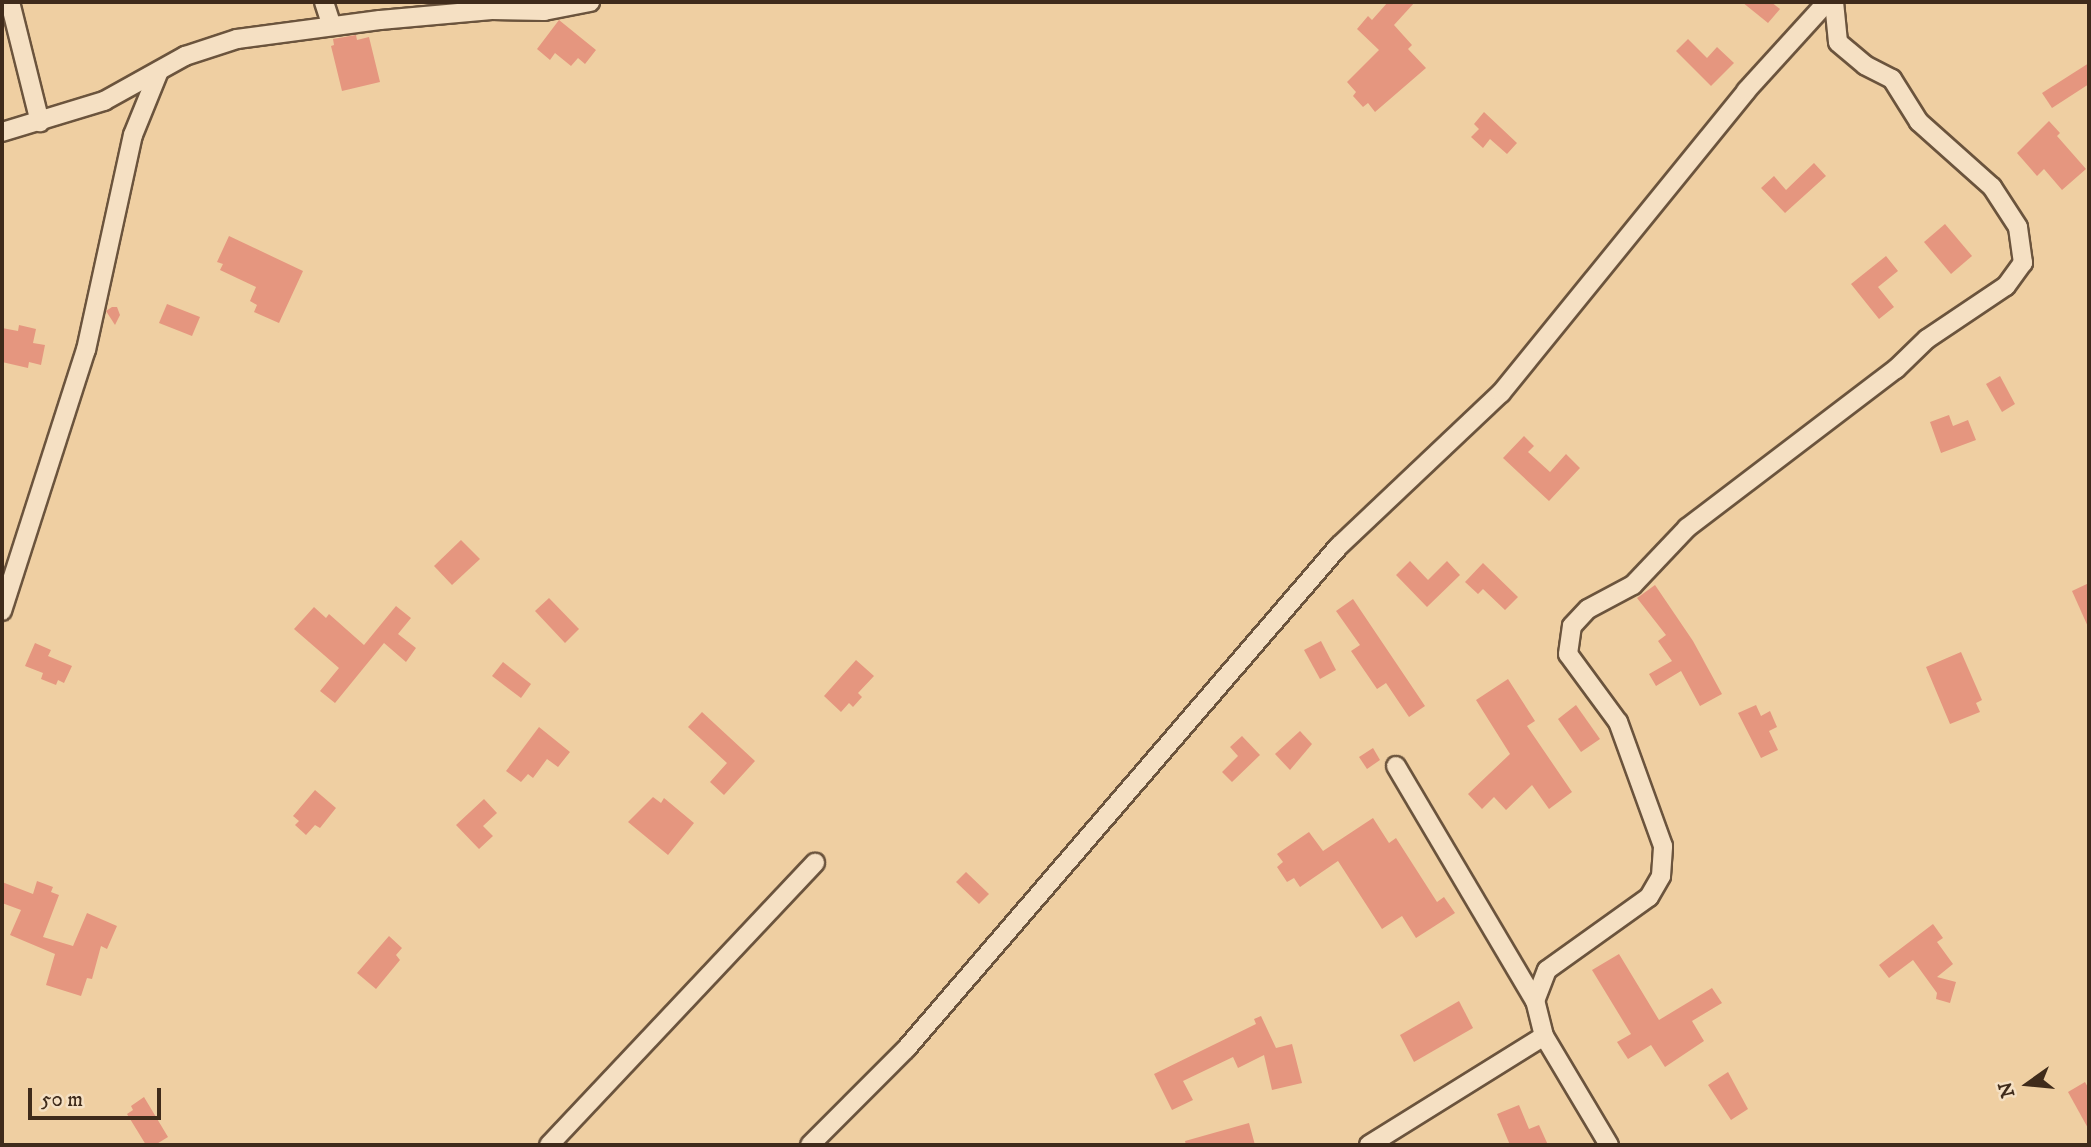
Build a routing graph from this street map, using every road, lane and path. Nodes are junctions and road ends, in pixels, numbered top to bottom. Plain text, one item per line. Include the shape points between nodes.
1 (10, 2) edge
2 (324, 2) edge
3 (590, 2) edge
4 (1826, 2) edge
5 (1834, 2) edge
6 (332, 26) junction
7 (159, 71) junction
8 (40, 122) junction
9 (2, 132) edge
10 (2, 611) edge
11 (1396, 766) dead end
12 (815, 863) dead end
13 (1535, 1001) junction
14 (1544, 1036) junction
15 (549, 1145) edge
16 (810, 1145) edge
17 (1369, 1145) edge
18 (1609, 1145) edge

1 - 8 street
2 - 6 street
3 - 6 street via 544,10 492,10
4 - 16 street via 1746,91 1501,393 1339,546 906,1049
5 - 13 street via 1838,42 1865,65 1892,79 1919,122 1992,187 2018,227 2023,263 2006,286 1927,339 1896,369 1687,528 1633,585 1588,608 1572,626 1568,654 1618,722 1663,846 1661,876 1649,897 1547,970
6 - 7 street via 237,39 184,56
7 - 8 street via 104,101
7 - 10 street via 132,135 86,349
8 - 9 street
11 - 13 street
12 - 15 street
13 - 14 street
14 - 17 street
14 - 18 street

